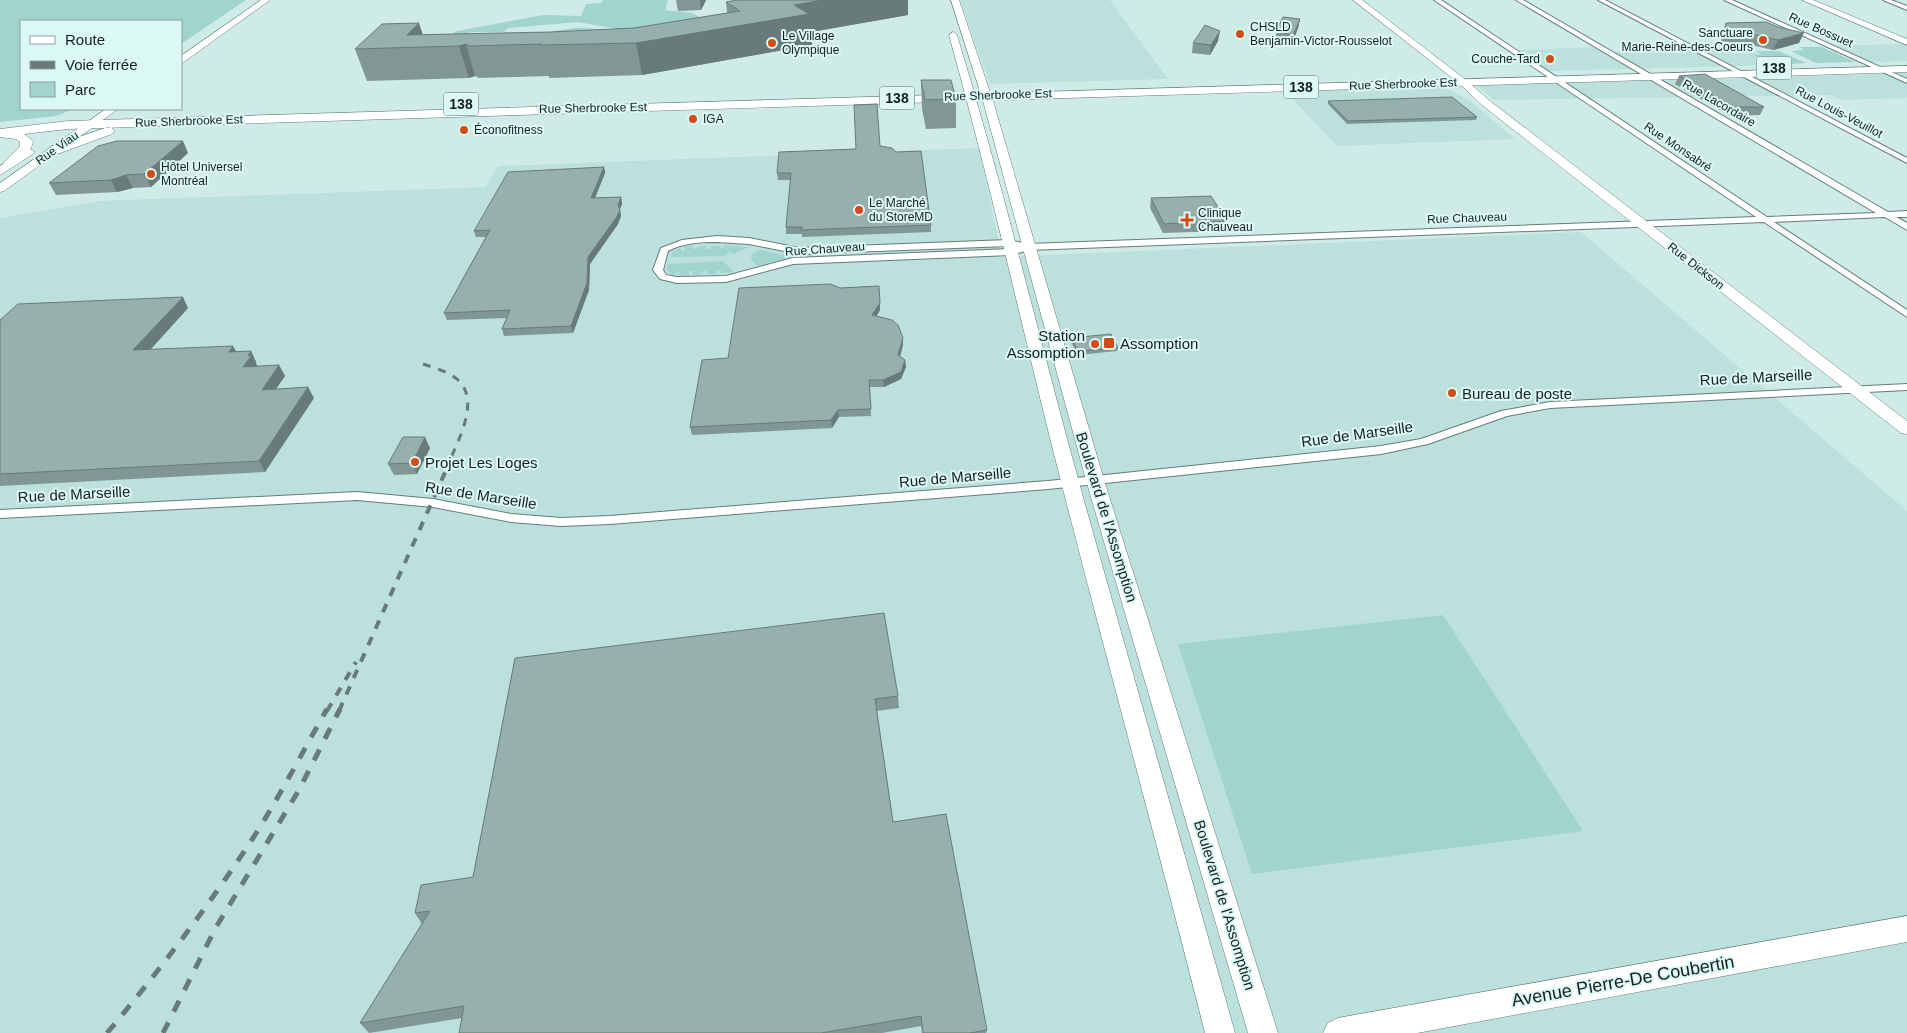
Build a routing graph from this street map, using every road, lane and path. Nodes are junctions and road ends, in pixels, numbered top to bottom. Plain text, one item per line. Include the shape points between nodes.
1 (252, 0) edge
2 (266, 0) edge
3 (956, 0) edge
4 (1437, 0) edge
5 (1519, 0) edge
6 (1601, 0) edge
7 (1726, 0) edge
8 (1806, 0) edge
9 (1886, 0) edge
10 (1353, 3) edge
11 (1907, 8) edge
12 (950, 24) dead end
13 (1386, 35) dead end
14 (1907, 42) edge
15 (182, 47) edge
16 (182, 60) edge
17 (1907, 64) edge
18 (1872, 65) junction
19 (1907, 69) edge
20 (1882, 70) junction
21 (1737, 72) junction
22 (1645, 74) junction
23 (1552, 77) junction
24 (1448, 78) junction
25 (1907, 81) edge
26 (985, 92) junction
27 (971, 93) junction
28 (1486, 103) junction
29 (110, 110) edge
30 (371, 111) junction
31 (992, 116) junction
32 (977, 117) junction
33 (85, 120) junction
34 (165, 122) junction
35 (0, 126) edge
36 (0, 133) edge
37 (46, 145) junction
38 (1907, 161) edge
39 (5, 168) edge
40 (0, 188) edge
41 (1907, 214) edge
42 (1886, 215) junction
43 (1766, 219) junction
44 (1642, 224) junction
45 (1907, 228) edge
46 (1016, 247) junction
47 (1907, 314) edge
48 (1907, 387) edge
49 (1855, 389) junction
50 (1907, 429) edge
51 (1095, 480) junction
52 (1070, 483) junction
53 (0, 514) edge
54 (1907, 929) edge
55 (1220, 1033) edge
56 (1263, 1033) edge
57 (1338, 1033) edge

1 - 15 street
2 - 16 street
3 - 26 street, Boulevard de l'Assomption
4 - 23 street, Rue Monsabré
5 - 22 street, Rue Lacordaire
6 - 21 street, Rue Louis-Veuillot
7 - 18 street, Rue Bossuet
8 - 14 street
9 - 11 street
10 - 13 street, Rue Dickson
10 - 24 street, Rue Dickson
12 - 27 street, Boulevard de l'Assomption
17 - 18 main road, Rue Sherbrooke Est / 138
18 - 20 street, Rue Bossuet
18 - 21 main road, Rue Sherbrooke Est / 138
19 - 20 main road, Rue Sherbrooke Est / 138
20 - 21 main road, Rue Sherbrooke Est / 138
20 - 25 street, Rue Bossuet
21 - 22 main road, Rue Sherbrooke Est / 138
21 - 38 street, Rue Louis-Veuillot
22 - 23 main road, Rue Sherbrooke Est / 138
22 - 42 street, Rue Lacordaire
23 - 24 main road, Rue Sherbrooke Est / 138
23 - 43 street, Rue Monsabré
24 - 26 main road, Rue Sherbrooke Est / 138
24 - 28 street, Rue Dickson
24 - 28 street, Rue Dickson
26 - 27 main road, Rue Sherbrooke Est / 138
26 - 31 street, Boulevard de l'Assomption
27 - 30 main road, Rue Sherbrooke Est / 138
27 - 32 street, Boulevard de l'Assomption
28 - 44 street, Rue Dickson
29 - 33 street, Rue Viau
30 - 33 main road, Rue Sherbrooke Est / 138
30 - 34 main road, Rue Sherbrooke Est / 138
31 - 32 street
31 - 46 street, Boulevard de l'Assomption
32 - 46 street, Boulevard de l'Assomption
33 - 34 main road, Rue Sherbrooke Est / 138
33 - 35 main road, Rue Sherbrooke Est / 138
33 - 36 main road, Rue Sherbrooke Est / 138
33 - 37 street, Rue Viau
33 - 37 street, Rue Viau
34 - 37 main road
36 - 39 main road via 19,136 27,141 26,147
37 - 39 street, Rue Viau
37 - 40 street, Rue Viau
41 - 42 street, Rue Chauveau
42 - 43 street, Rue Chauveau
42 - 45 street, Rue Lacordaire
43 - 44 street, Rue Chauveau
43 - 47 street, Rue Monsabré
44 - 46 street, Rue Chauveau
44 - 49 street, Rue Dickson
46 - 46 street, Rue Chauveau via 799,251 736,240 688,241 664,250 658,270 663,277 677,280 726,278 800,261
46 - 51 street, Boulevard de l'Assomption
46 - 52 street, Boulevard de l'Assomption
48 - 49 street, Rue de Marseille
49 - 50 street, Rue Dickson
49 - 51 street, Rue de Marseille via 1550,405 1505,413 1424,442 1388,449
51 - 52 street, Rue de Marseille
51 - 56 street, Boulevard de l'Assomption
52 - 53 street, Rue de Marseille via 585,522 492,516 432,502 357,496
52 - 55 street, Boulevard de l'Assomption
54 - 57 street, Avenue Pierre-De Coubertin

